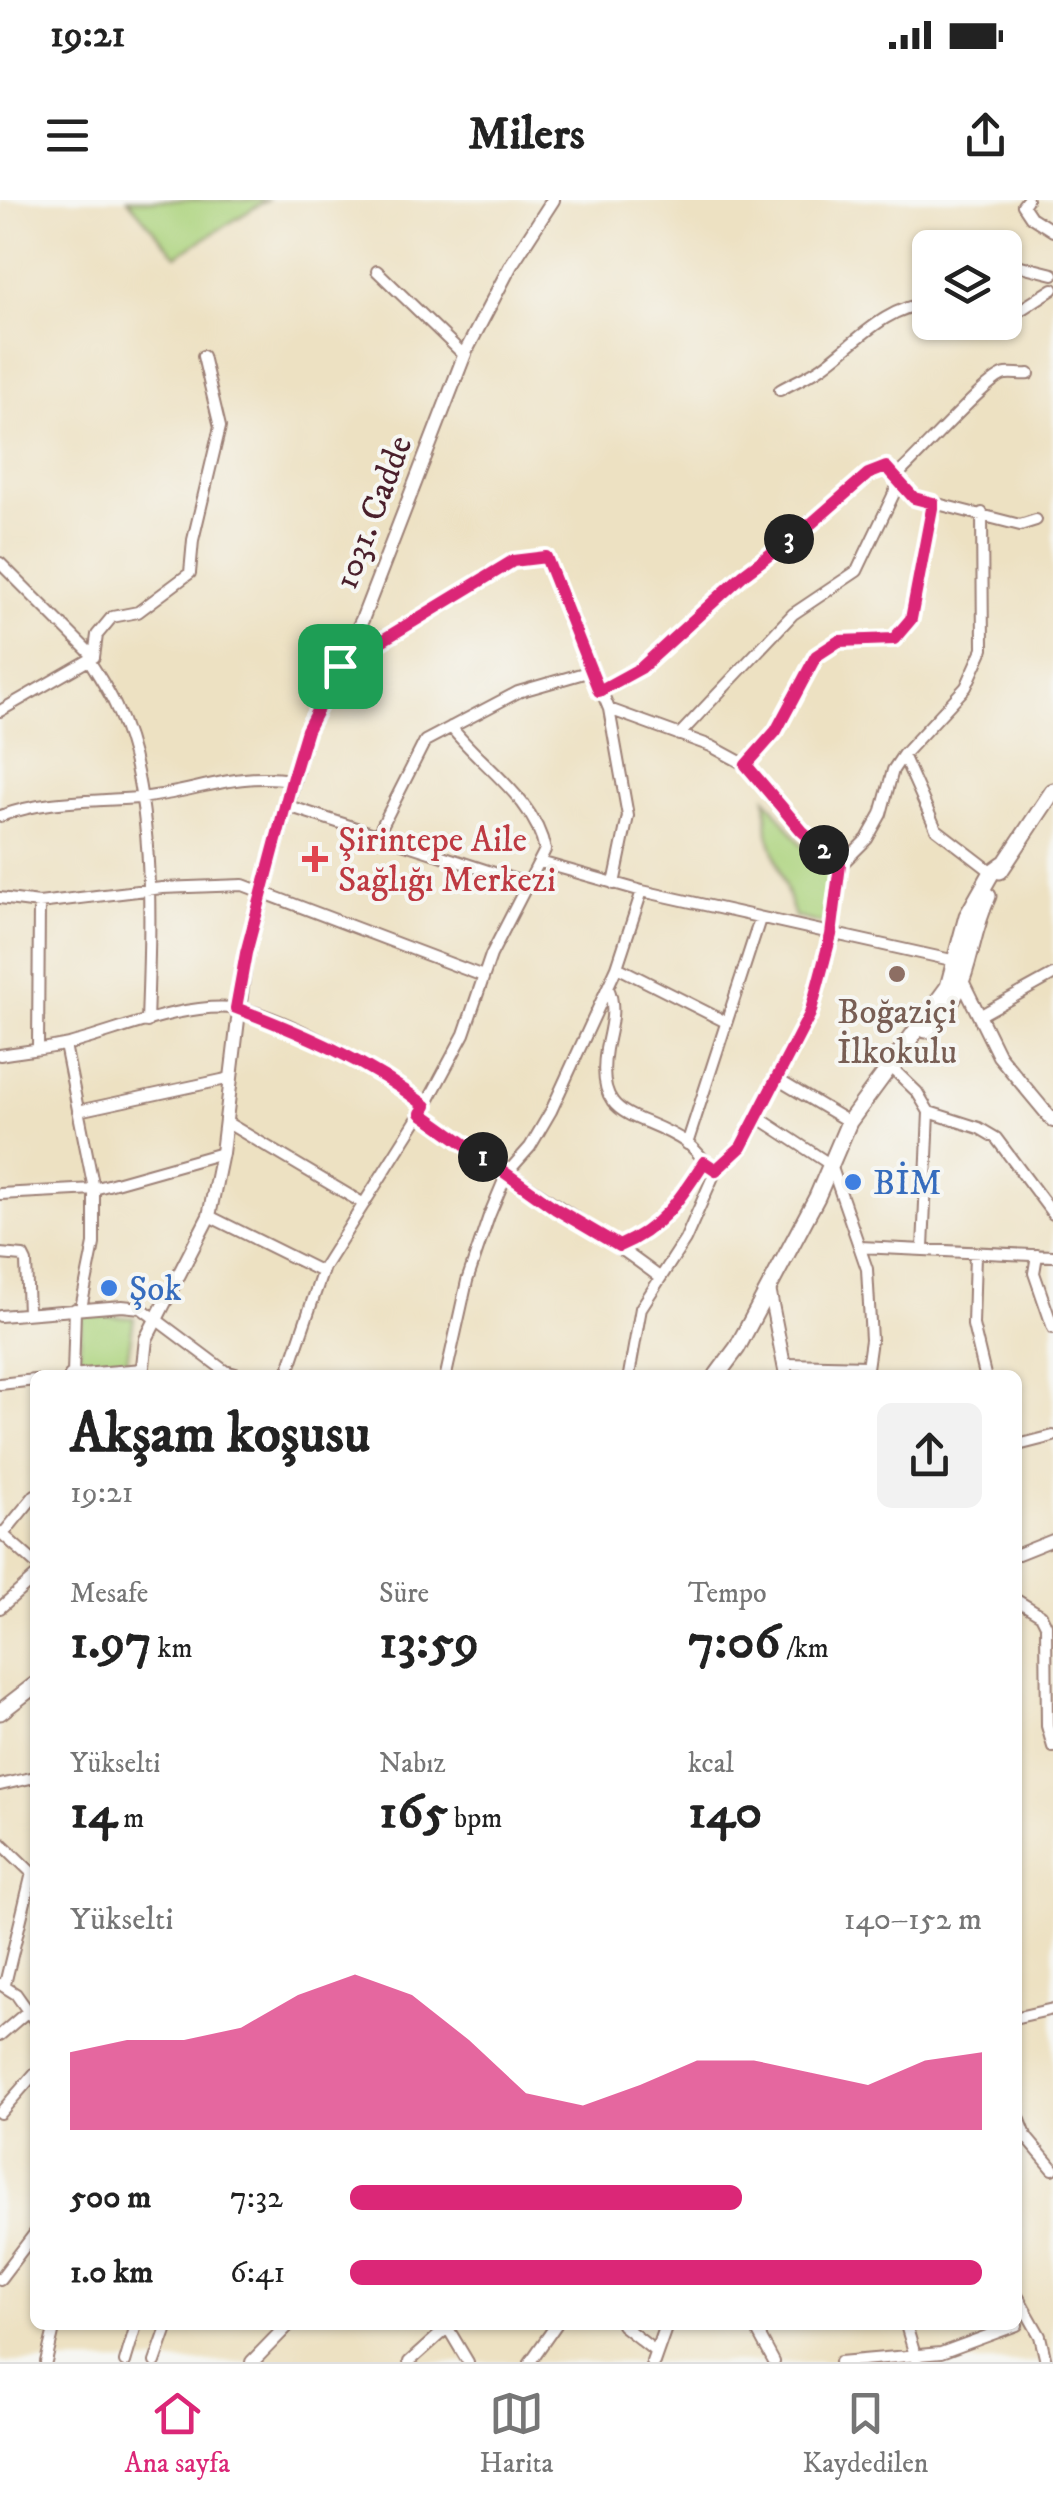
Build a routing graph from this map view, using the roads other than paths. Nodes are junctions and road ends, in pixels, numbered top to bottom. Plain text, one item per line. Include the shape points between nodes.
1 (552, 200) edge
2 (1026, 200) edge
3 (1053, 230) edge
4 (1022, 266) edge
5 (377, 270) dead end
6 (1053, 274) edge
7 (1053, 289) edge
8 (912, 308) edge
9 (1022, 309) edge
10 (464, 355) junction
11 (203, 356) dead end
12 (1029, 374) dead end
13 (780, 390) dead end
14 (897, 480) junction
15 (933, 503) junction
16 (982, 513) junction
17 (1036, 520) dead end
18 (3, 570) edge
19 (91, 658) junction
20 (340, 666) junction
21 (591, 671) junction
22 (599, 691) junction
23 (609, 709) junction
24 (0, 711) edge
25 (450, 726) junction
26 (679, 735) junction
27 (903, 755) junction
28 (746, 765) junction
29 (292, 780) junction
30 (1053, 791) edge
31 (141, 798) junction
32 (285, 804) junction
33 (0, 816) edge
34 (378, 834) junction
35 (540, 862) junction
36 (840, 865) junction
37 (998, 868) junction
38 (528, 884) junction
39 (614, 884) junction
40 (146, 890) junction
41 (642, 891) junction
42 (261, 894) junction
43 (0, 898) edge
44 (40, 903) junction
45 (760, 919) junction
46 (831, 935) junction
47 (617, 967) junction
48 (958, 971) junction
49 (1053, 975) edge
50 (483, 976) junction
51 (608, 988) junction
52 (236, 1008) junction
53 (979, 1016) junction
54 (147, 1022) junction
55 (726, 1022) junction
56 (65, 1045) junction
57 (38, 1049) junction
58 (0, 1054) edge
59 (895, 1059) junction
60 (231, 1078) junction
61 (775, 1078) junction
62 (423, 1109) junction
63 (78, 1111) junction
64 (929, 1112) junction
65 (756, 1116) junction
66 (1053, 1121) edge
67 (226, 1122) junction
68 (849, 1122) junction
69 (687, 1144) junction
70 (222, 1153) junction
71 (704, 1162) junction
72 (831, 1165) junction
73 (716, 1170) junction
74 (507, 1173) junction
75 (94, 1190) junction
76 (0, 1194) edge
77 (364, 1204) junction
78 (1053, 1214) edge
79 (209, 1216) junction
80 (619, 1246) junction
81 (860, 1247) junction
82 (923, 1248) junction
83 (0, 1254) edge
84 (974, 1254) junction
85 (1037, 1255) junction
86 (1053, 1256) edge
87 (322, 1272) junction
88 (658, 1276) junction
89 (769, 1288) junction
90 (78, 1309) junction
91 (28, 1312) junction
92 (0, 1316) edge
93 (158, 1321) junction
94 (1053, 1328) edge
95 (72, 1370) edge
96 (142, 1370) edge
97 (224, 1370) edge
98 (289, 1370) edge
99 (447, 1370) edge
100 (630, 1370) edge
101 (721, 1370) edge
102 (786, 1370) edge
103 (867, 1370) edge
104 (984, 1370) edge
105 (30, 1381) edge
106 (0, 1384) edge
107 (1053, 1436) edge
108 (1022, 1445) edge
109 (30, 1501) edge
110 (2, 1533) edge
111 (1053, 1540) edge
112 (1022, 1552) edge
113 (30, 1558) edge
114 (30, 1581) edge
115 (1022, 1603) edge
116 (0, 1608) edge
117 (1051, 1645) edge
118 (30, 1688) edge
119 (0, 1712) edge
120 (1053, 1747) edge
121 (30, 1777) edge
122 (0, 1785) edge
123 (0, 1842) edge
124 (30, 1871) edge
125 (30, 1880) edge
126 (2, 1984) edge
127 (1053, 2009) edge
128 (30, 2014) edge
129 (1022, 2016) edge
130 (30, 2017) edge
131 (0, 2035) edge
132 (30, 2078) edge
133 (0, 2113) edge
134 (1022, 2124) edge
135 (1053, 2169) edge
136 (30, 2238) edge
137 (4, 2264) edge
138 (0, 2279) edge
139 (1022, 2305) edge
140 (1030, 2319) junction
141 (1022, 2323) edge
142 (54, 2330) edge
143 (135, 2330) edge
144 (166, 2330) edge
145 (283, 2330) edge
146 (443, 2330) edge
147 (449, 2330) edge
148 (552, 2330) edge
149 (627, 2330) edge
150 (664, 2330) edge
151 (757, 2330) edge
152 (908, 2330) edge
153 (1003, 2330) edge
154 (654, 2357) edge
155 (916, 2358) edge
156 (46, 2362) edge
157 (125, 2362) edge
158 (155, 2362) edge
159 (252, 2362) edge
160 (409, 2362) edge
161 (468, 2362) edge
162 (530, 2362) edge
163 (774, 2362) edge
164 (840, 2362) edge
165 (1046, 2362) edge

1 - 10 street, 1031. Cadde
2 - 3 street via 1031,217
4 - 6 street
5 - 10 street
7 - 9 street
8 - 13 street via 857,335 824,366
10 - 20 street, 1031. Cadde
11 - 19 street via 220,427 190,573 138,612 112,617 97,635
12 - 14 street via 986,382
14 - 15 street via 914,498
14 - 22 street via 886,467 868,474 641,668
14 - 26 street via 857,571 793,614
15 - 16 street
15 - 28 street via 911,619 894,639 839,641 816,656 776,731
16 - 17 street via 1020,525
16 - 27 street via 983,649 966,687
18 - 19 street
19 - 24 street
19 - 31 street via 118,708
20 - 21 street via 513,561 532,556 546,557
20 - 29 street, 1031. Cadde via 307,730
21 - 22 street
21 - 25 street via 518,692
22 - 23 street
23 - 26 street
23 - 39 street via 628,816
25 - 34 street via 419,750
25 - 35 street via 510,788 542,833
26 - 28 street
27 - 36 street via 874,826
27 - 37 street via 936,829
28 - 36 street
29 - 31 street via 256,774
29 - 32 street, 1031. Cadde
30 - 37 main road
31 - 33 street via 39,802
31 - 40 street
32 - 34 street
32 - 42 street, 1031. Cadde
34 - 38 street
35 - 38 street
35 - 39 street
36 - 46 street
37 - 48 main road
38 - 50 street
39 - 41 street
40 - 42 street via 243,886
40 - 44 street
40 - 54 street
41 - 45 street
41 - 47 street
42 - 50 street
42 - 52 street, 1031. Cadde
43 - 44 street
44 - 57 street
45 - 46 street
45 - 55 street
46 - 48 street
46 - 61 street via 810,1014
47 - 51 street
47 - 55 street
48 - 53 street
48 - 59 main road via 952,1006
49 - 53 street
50 - 62 street via 464,1034
51 - 69 street via 613,1010 604,1064 607,1096 618,1110
51 - 74 street via 551,1111
52 - 54 street
52 - 60 street, 1031. Cadde
52 - 62 street via 383,1073
53 - 66 street via 1020,1086
54 - 56 street
55 - 69 street
56 - 57 street
56 - 63 street
57 - 58 street
59 - 64 street
59 - 68 main road
60 - 63 street
60 - 67 street, 1031. Cadde
61 - 65 street
61 - 68 street
62 - 74 street
62 - 77 street
63 - 75 street
64 - 78 street via 996,1138
64 - 82 street
65 - 72 street
65 - 73 street via 741,1147
67 - 70 street, 1031. Cadde
67 - 77 street
68 - 72 main road
69 - 71 street
70 - 75 street
70 - 79 street, 1031. Cadde
71 - 73 street
71 - 80 street via 672,1211
72 - 81 street
72 - 89 main road
73 - 88 street via 685,1240
74 - 80 street
74 - 99 street via 477,1249
75 - 76 street
75 - 90 street via 94,1244
77 - 87 street
79 - 87 street
79 - 93 street, 1031. Cadde
80 - 88 street
81 - 82 street
81 - 103 street via 868,1269
82 - 84 street
83 - 91 street via 26,1262
84 - 85 street
84 - 104 street via 973,1326
85 - 86 street
85 - 94 street via 1034,1274
87 - 98 street
88 - 100 street via 641,1308
89 - 101 main road
89 - 102 street
90 - 91 street
90 - 93 street via 141,1308
90 - 95 street
91 - 92 street
93 - 96 street, 1031. Cadde via 146,1340
93 - 97 street
102 - 103 street
105 - 106 street
107 - 108 street
109 - 110 street
110 - 113 street
111 - 112 street
114 - 116 street
115 - 117 street via 1041,1615
117 - 120 street via 1047,1726
118 - 119 main road
121 - 122 street
123 - 124 street
125 - 126 street
126 - 128 street
127 - 129 street
130 - 131 street
132 - 133 street
134 - 135 street
136 - 137 street
137 - 138 street
139 - 140 street
140 - 141 street
140 - 165 street
142 - 156 street
143 - 157 street
144 - 158 street
145 - 159 street
146 - 160 street
147 - 161 street
148 - 162 street
149 - 154 street
150 - 154 street
151 - 163 street
152 - 155 street
153 - 155 street
155 - 164 street

